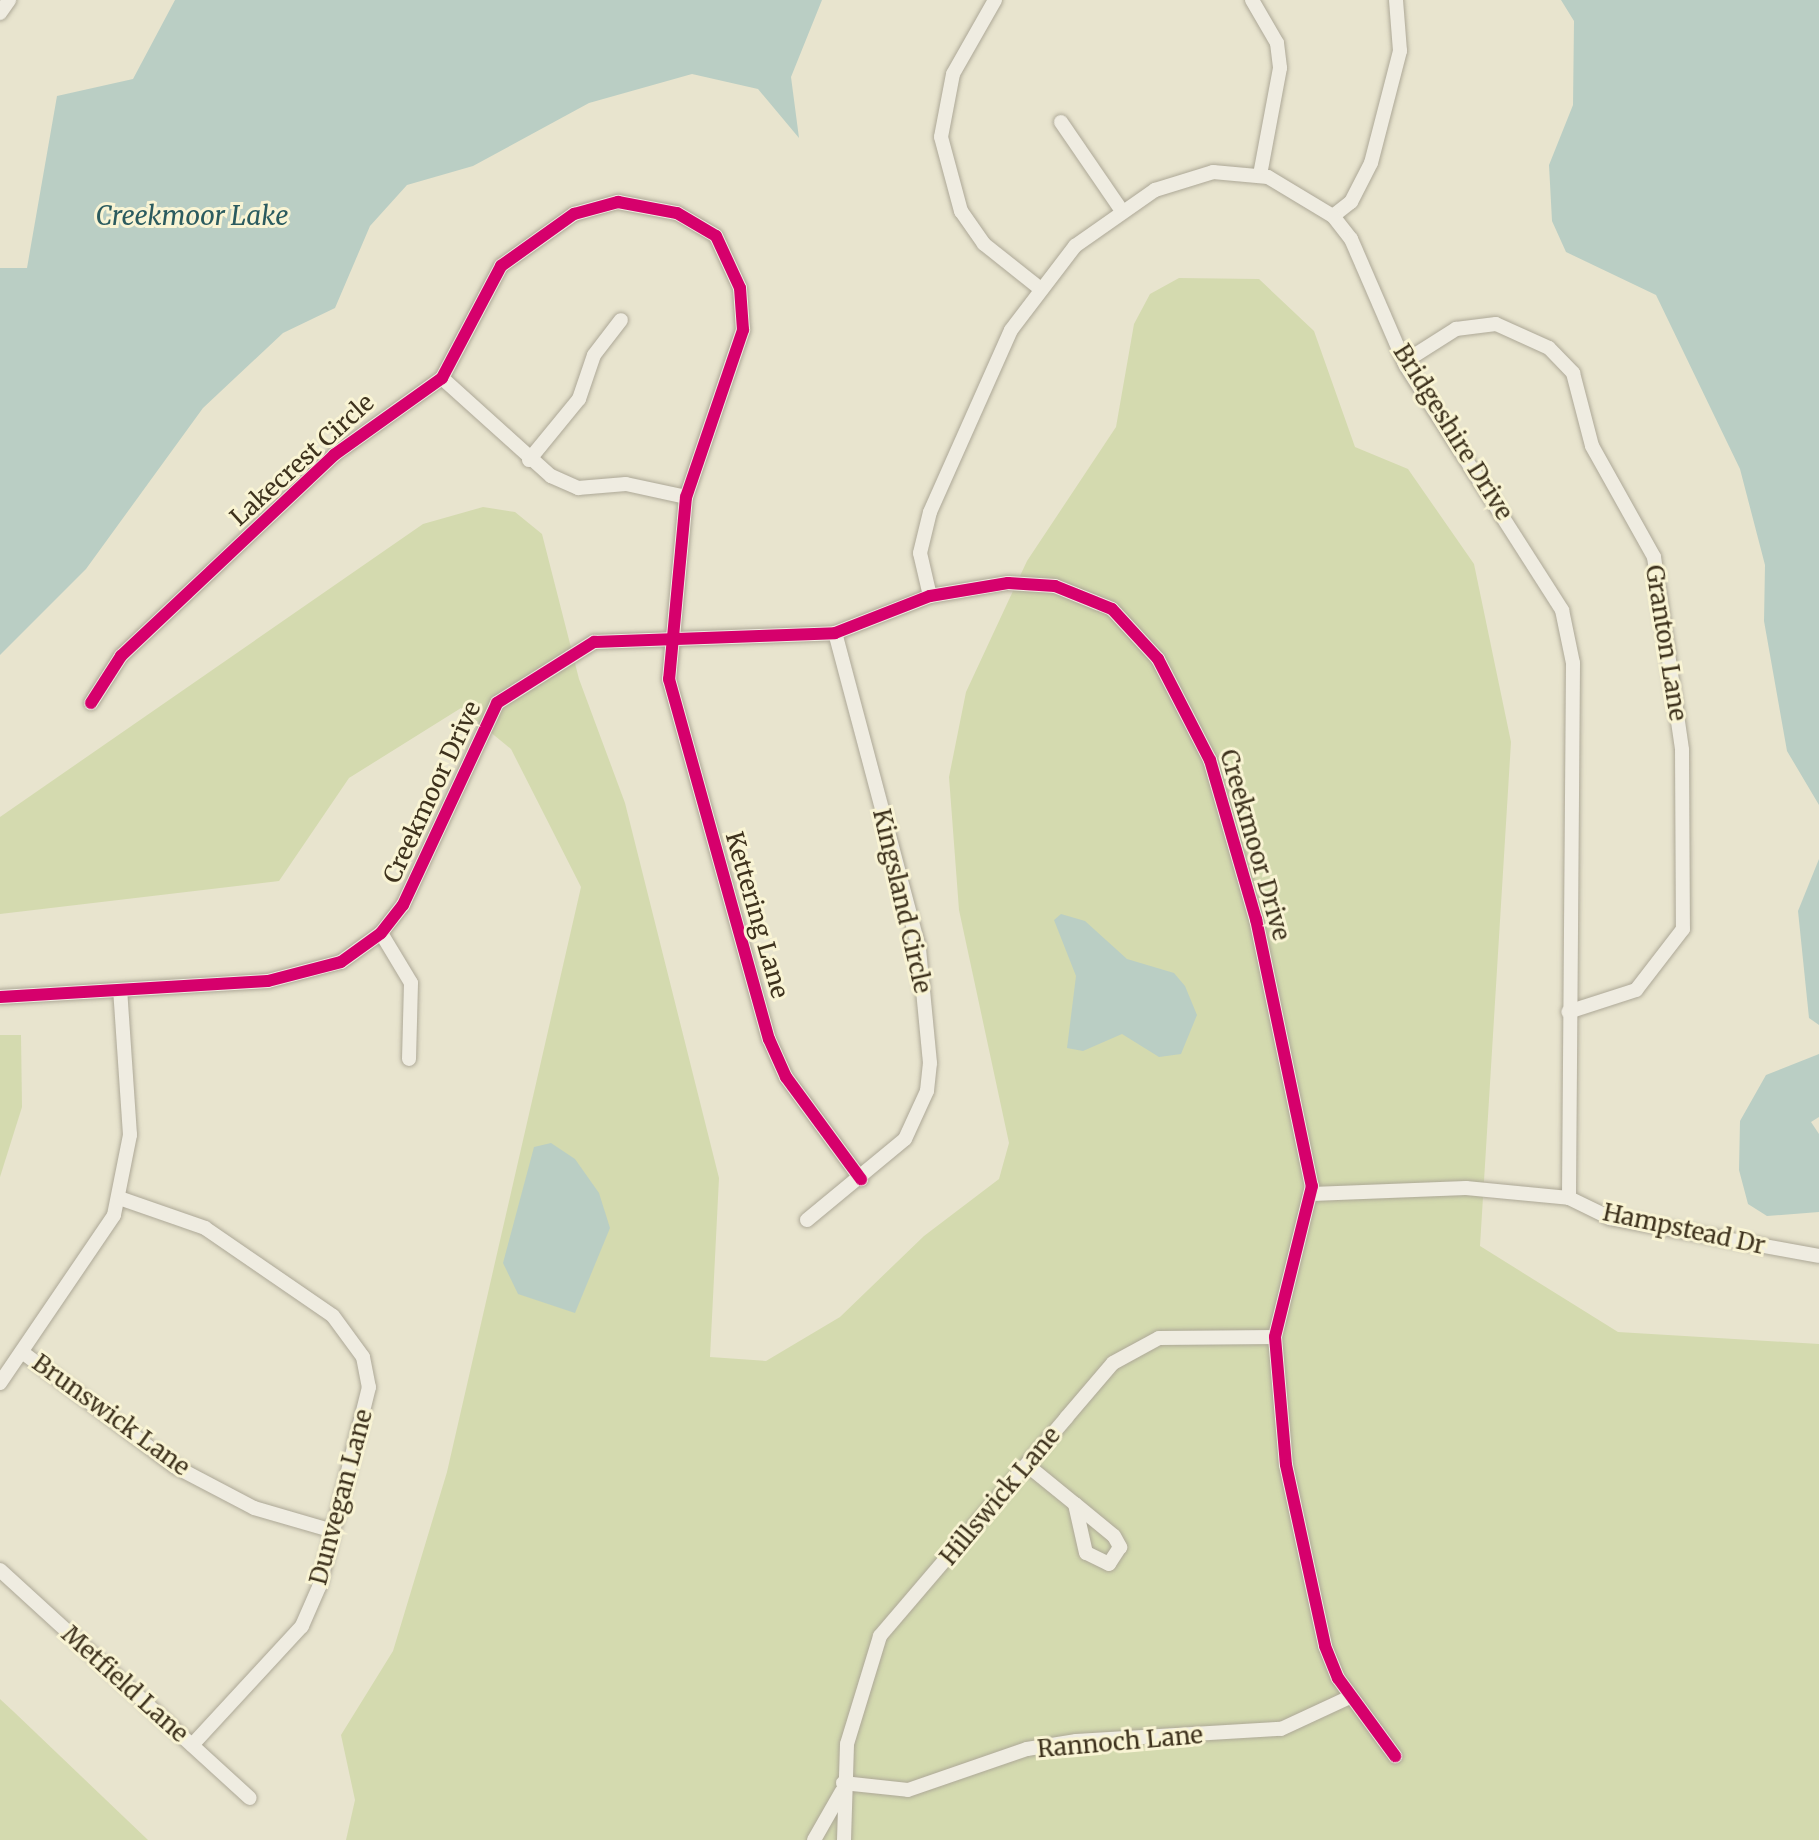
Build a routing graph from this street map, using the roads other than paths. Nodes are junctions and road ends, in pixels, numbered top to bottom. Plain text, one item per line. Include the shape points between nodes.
1 (9, 0) edge
2 (995, 0) edge
3 (1252, 0) edge
4 (1396, 0) edge
5 (0, 13) edge
6 (1061, 122) dead end
7 (1260, 175) junction
8 (1122, 211) junction
9 (1333, 216) junction
10 (1038, 287) junction
11 (621, 320) dead end
12 (1404, 362) junction
13 (442, 378) junction
14 (529, 460) junction
15 (686, 497) junction
16 (930, 596) junction
17 (835, 633) junction
18 (669, 638) junction
19 (91, 703) dead end
20 (381, 933) junction
21 (120, 990) junction
22 (0, 997) edge
23 (1568, 1012) junction
24 (409, 1059) dead end
25 (861, 1179) junction
26 (1312, 1194) junction
27 (119, 1198) junction
28 (1569, 1198) junction
29 (807, 1220) dead end
30 (1819, 1256) edge
31 (1275, 1337) junction
32 (22, 1352) junction
33 (0, 1383) edge
34 (1027, 1465) junction
35 (1075, 1504) dead end
36 (333, 1531) junction
37 (0, 1570) edge
38 (1350, 1697) junction
39 (192, 1745) junction
40 (1395, 1756) dead end
41 (842, 1787) junction
42 (250, 1798) dead end
43 (814, 1840) edge
44 (844, 1840) edge

1 - 5 street
2 - 10 street via 953,74 941,137 961,211 984,244
3 - 7 street via 1277,43 1280,68
4 - 9 street via 1400,51 1371,163 1351,202
6 - 8 street
7 - 8 street, Bridgeshire Drive via 1213,172 1181,180
7 - 9 street, Bridgeshire Drive
8 - 10 street, Bridgeshire Drive
9 - 12 street, Bridgeshire Drive via 1351,239
10 - 16 street, Bridgeshire Drive via 1011,330 930,512 920,553
11 - 14 street via 594,355 579,399
12 - 23 street, Bridgeshire Drive via 1562,610 1571,707
12 - 23 street, Granton Lane via 1456,329 1496,324 1549,348 1573,373 1592,446 1654,557 1682,750 1683,929 1636,990
13 - 14 street
13 - 15 street, Lakecrest Circle via 501,266 574,214 618,202 677,213 716,236 740,288 743,330
13 - 19 street, Lakecrest Circle via 334,455 121,656
14 - 15 street via 578,488 626,484
15 - 18 street, Lakecrest Circle
16 - 17 street, Creekmoor Drive
16 - 26 street, Creekmoor Drive via 1008,583 1055,586 1112,609 1158,659 1210,760 1229,820
17 - 18 street, Creekmoor Drive via 763,641
17 - 25 street, Kingsland Circle via 919,948 929,1050 918,1117
18 - 20 street, Creekmoor Drive via 594,642 497,703 421,873
18 - 25 street, Kettering Lane via 669,679 769,1039 786,1077
20 - 21 street, Creekmoor Drive via 308,975
20 - 24 street via 411,983
21 - 22 street, Creekmoor Drive
21 - 27 street via 130,1135
23 - 28 street, Bridgeshire Drive
25 - 29 street, Kingsland Circle
26 - 28 street, Hampstead Dr via 1466,1188
26 - 31 street, Creekmoor Drive via 1278,1308
27 - 32 street
27 - 36 street, Dunvegan Lane via 205,1228 350,1332 369,1387
28 - 30 street, Hampstead Dr via 1610,1218
31 - 34 street, Hillswick Lane via 1189,1334 1143,1344 1113,1363
31 - 38 street, Creekmoor Drive via 1282,1435 1318,1617
32 - 33 street
32 - 36 street, Brunswick Lane via 176,1467 254,1508
34 - 35 street
34 - 41 street, Hillswick Lane via 880,1636 847,1744
36 - 39 street, Dunvegan Lane via 302,1626
37 - 39 street, Metfield Lane
38 - 40 street, Creekmoor Drive
38 - 41 street, Rannoch Lane via 1281,1729 1076,1741 1027,1749 908,1790
39 - 42 street, Metfield Lane
41 - 43 street
41 - 44 street

